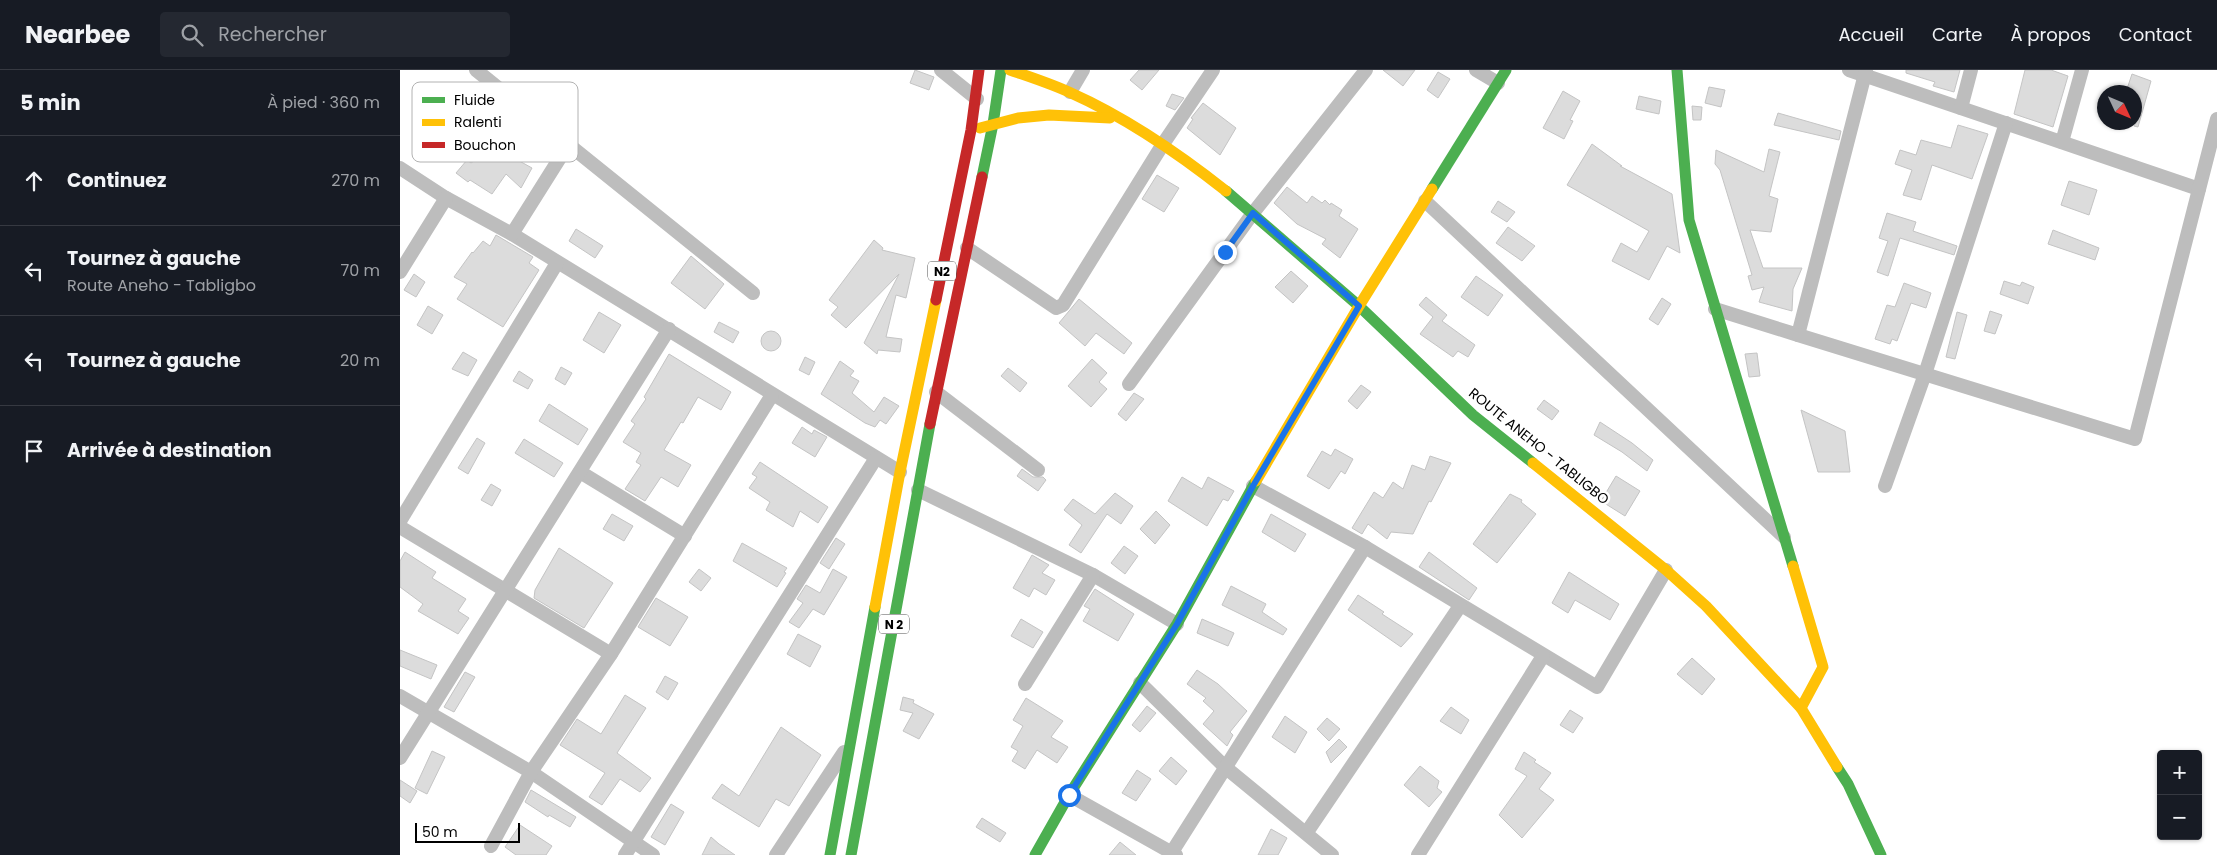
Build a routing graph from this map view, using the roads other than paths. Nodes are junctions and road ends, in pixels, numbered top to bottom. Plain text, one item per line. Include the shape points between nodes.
1 (476, 70) edge
2 (941, 70) edge
3 (980, 70) edge
4 (1002, 70) edge
5 (1010, 70) edge
6 (1083, 70) edge
7 (1213, 70) edge
8 (1366, 70) edge
9 (1476, 70) edge
10 (1506, 70) edge
11 (1677, 70) edge
12 (1849, 70) edge
13 (1971, 70) edge
14 (2082, 70) edge
15 (1865, 73) edge
16 (491, 82) edge
17 (1498, 83) junction
18 (1070, 92) junction
19 (977, 99) junction
20 (1961, 108) junction
21 (1114, 118) junction
22 (2217, 119) edge
23 (2006, 123) junction
24 (993, 124) junction
25 (972, 130) junction
26 (2062, 142) junction
27 (1163, 144) junction
28 (578, 152) edge
29 (557, 162) edge
30 (400, 168) edge
31 (2199, 189) junction
32 (446, 198) junction
33 (1424, 201) junction
34 (1253, 213) junction
35 (512, 234) junction
36 (968, 248) junction
37 (557, 263) junction
38 (400, 272) edge
39 (753, 293) dead end
40 (1359, 306) junction
41 (1715, 309) junction
42 (669, 329) junction
43 (1798, 335) junction
44 (1926, 374) junction
45 (1129, 384) dead end
46 (936, 392) junction
47 (772, 395) junction
48 (876, 458) junction
49 (1038, 470) dead end
50 (580, 472) junction
51 (900, 472) junction
52 (1253, 486) junction
53 (1885, 486) dead end
54 (918, 490) junction
55 (400, 520) edge
56 (400, 527) edge
57 (685, 536) junction
58 (1784, 537) junction
59 (1365, 547) junction
60 (1666, 570) junction
61 (1092, 575) junction
62 (506, 591) junction
63 (1460, 606) junction
64 (1177, 624) junction
65 (611, 654) junction
66 (1543, 656) junction
67 (1140, 683) junction
68 (1025, 684) dead end
69 (400, 696) edge
70 (1801, 708) junction
71 (429, 711) junction
72 (851, 741) junction
73 (400, 758) edge
74 (1225, 767) junction
75 (531, 772) junction
76 (1069, 795) junction
77 (1307, 832) junction
78 (633, 843) junction
79 (491, 846) dead end
80 (1174, 854) edge
81 (625, 855) edge
82 (653, 855) edge
83 (776, 855) edge
84 (830, 855) edge
85 (851, 855) edge
86 (1035, 855) edge
87 (1332, 855) edge
88 (1418, 855) edge
89 (1881, 855) edge

1 - 16 street
2 - 19 street
3 - 19 main road, N2
4 - 24 main road, N2
5 - 18 main road, ROUTE ANEHO - TABLIGBO
6 - 18 street
7 - 27 street
8 - 34 street
9 - 17 street
10 - 17 main road
11 - 41 main road via 1689,220
12 - 15 street
13 - 20 street
14 - 26 street
15 - 20 street
15 - 43 street
17 - 33 main road
18 - 21 main road, ROUTE ANEHO - TABLIGBO
19 - 25 main road, N2
20 - 23 street
21 - 24 main road via 1049,115
21 - 27 main road, ROUTE ANEHO - TABLIGBO
22 - 31 street
23 - 26 street
23 - 44 street
24 - 25 main road
24 - 36 main road, N2
25 - 51 main road, N2
26 - 31 street
27 - 34 main road, ROUTE ANEHO - TABLIGBO
27 - 36 street via 1060,308
28 - 39 street
29 - 35 street
30 - 32 street
31 - 44 street via 2135,438
32 - 35 street
32 - 38 street
33 - 40 main road
33 - 58 street
34 - 40 main road, ROUTE ANEHO - TABLIGBO
34 - 45 street
35 - 37 street
36 - 46 main road, N2
37 - 42 street
37 - 55 street
40 - 52 main road
40 - 60 main road, ROUTE ANEHO - TABLIGBO via 1473,414
41 - 43 street
41 - 58 main road
42 - 47 street
42 - 50 street
43 - 44 street
44 - 53 street
46 - 49 street
46 - 54 main road, N 2
47 - 48 street
47 - 57 street
48 - 51 street
48 - 78 street
50 - 57 street
50 - 62 street
51 - 72 main road, N 2
52 - 59 street
52 - 64 main road
54 - 61 street
54 - 85 main road, N 2
56 - 62 street
57 - 65 street
58 - 70 main road via 1823,667
59 - 63 street
59 - 74 street
60 - 66 street via 1597,687
60 - 70 main road, ROUTE ANEHO - TABLIGBO via 1706,606
61 - 64 street
61 - 68 street
62 - 65 street
62 - 71 street
63 - 66 street
63 - 77 street
64 - 67 main road
65 - 75 street
66 - 88 street
67 - 74 street
67 - 76 main road
69 - 71 street
70 - 89 main road, ROUTE ANEHO - TABLIGBO via 1848,784
71 - 73 street
71 - 75 street
72 - 83 street
72 - 84 main road, N 2
74 - 77 street
74 - 80 street
75 - 78 street
75 - 79 street
76 - 80 street
76 - 86 main road
77 - 87 street
78 - 81 street
78 - 82 street

